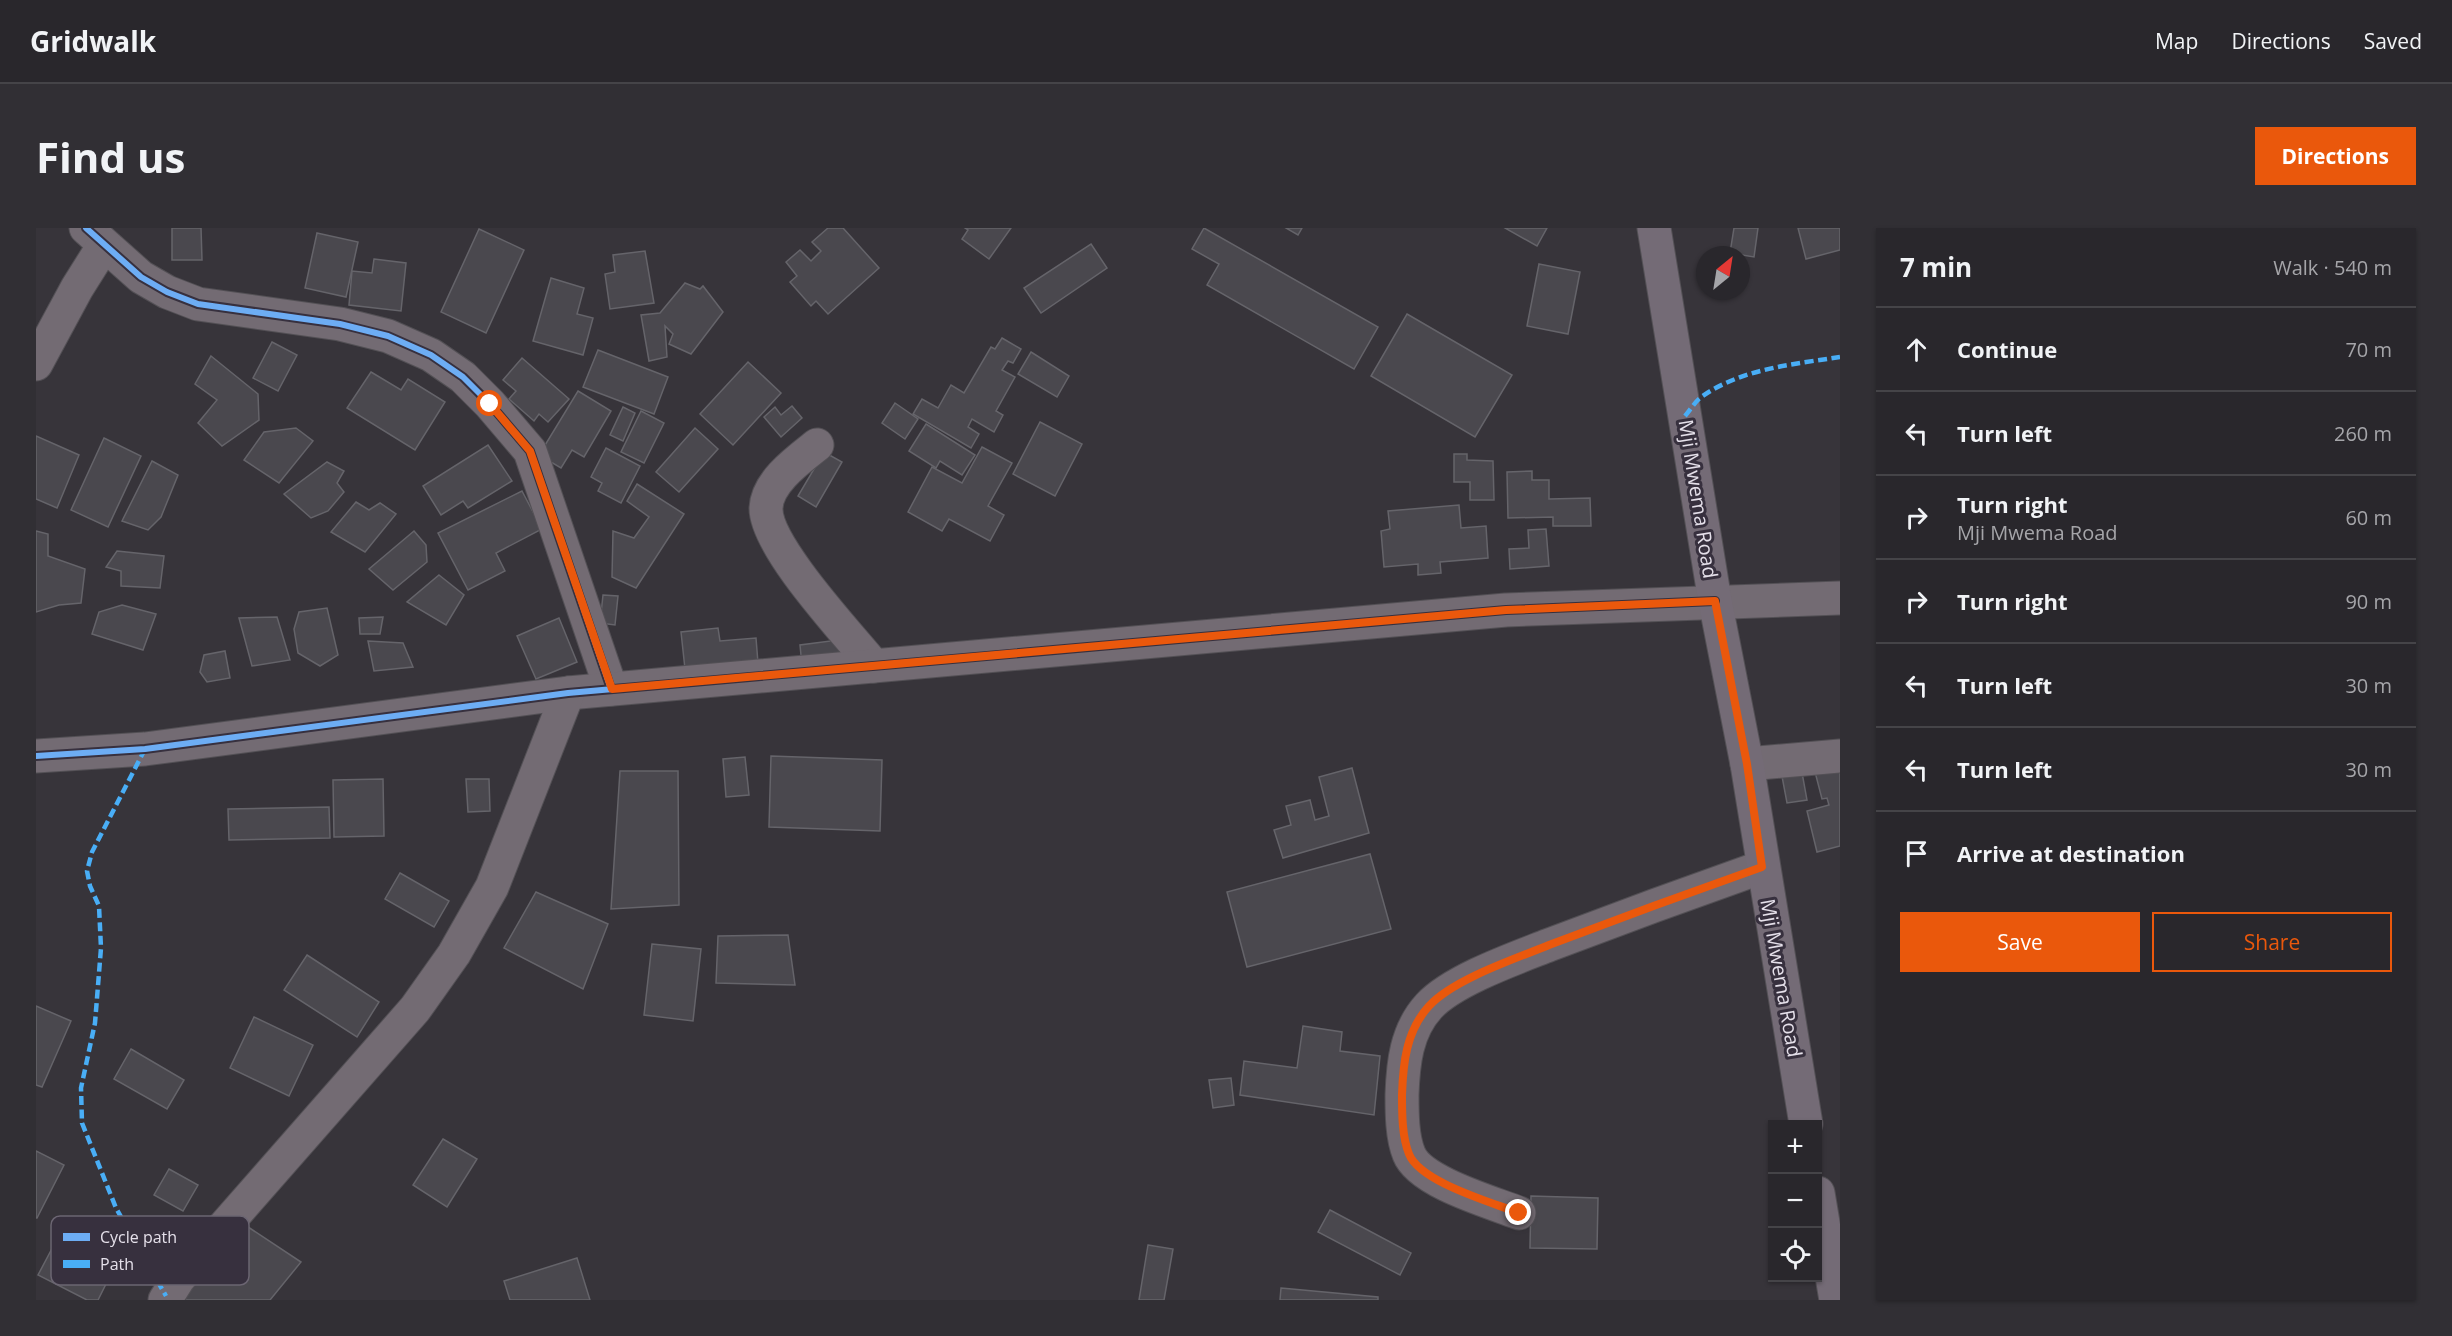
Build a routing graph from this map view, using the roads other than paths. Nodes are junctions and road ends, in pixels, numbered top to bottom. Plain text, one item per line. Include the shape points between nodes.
1 (1654, 228) edge
2 (95, 237) edge
3 (36, 364) edge
4 (817, 446) dead end
5 (1840, 598) edge
6 (1715, 601) junction
7 (874, 666) junction
8 (612, 689) junction
9 (568, 693) junction
10 (36, 756) edge
11 (1840, 756) edge
12 (1747, 764) junction
13 (1762, 867) junction
14 (1805, 1120) edge
15 (1519, 1213) dead end
16 (233, 1216) edge
17 (1822, 1217) edge
18 (174, 1285) edge
19 (165, 1300) edge
20 (1836, 1300) edge

1 - 6 main road, Mji Mwema Road
2 - 3 street via 77,288
2 - 8 street via 141,277 198,304 340,324 388,336 431,354 463,377 530,451
4 - 7 street via 788,469 770,493 766,508 770,531 783,554
5 - 6 street
6 - 7 street via 1506,610
6 - 12 main road, Mji Mwema Road
7 - 8 street
8 - 9 street
9 - 10 street via 145,749
9 - 16 street via 492,887 454,954 415,1009
11 - 12 street
12 - 13 main road, Mji Mwema Road
13 - 14 main road, Mji Mwema Road
13 - 15 street via 1498,965 1429,1006 1413,1030 1403,1062 1402,1103 1409,1155 1418,1167 1440,1181
17 - 20 main road
18 - 19 street

